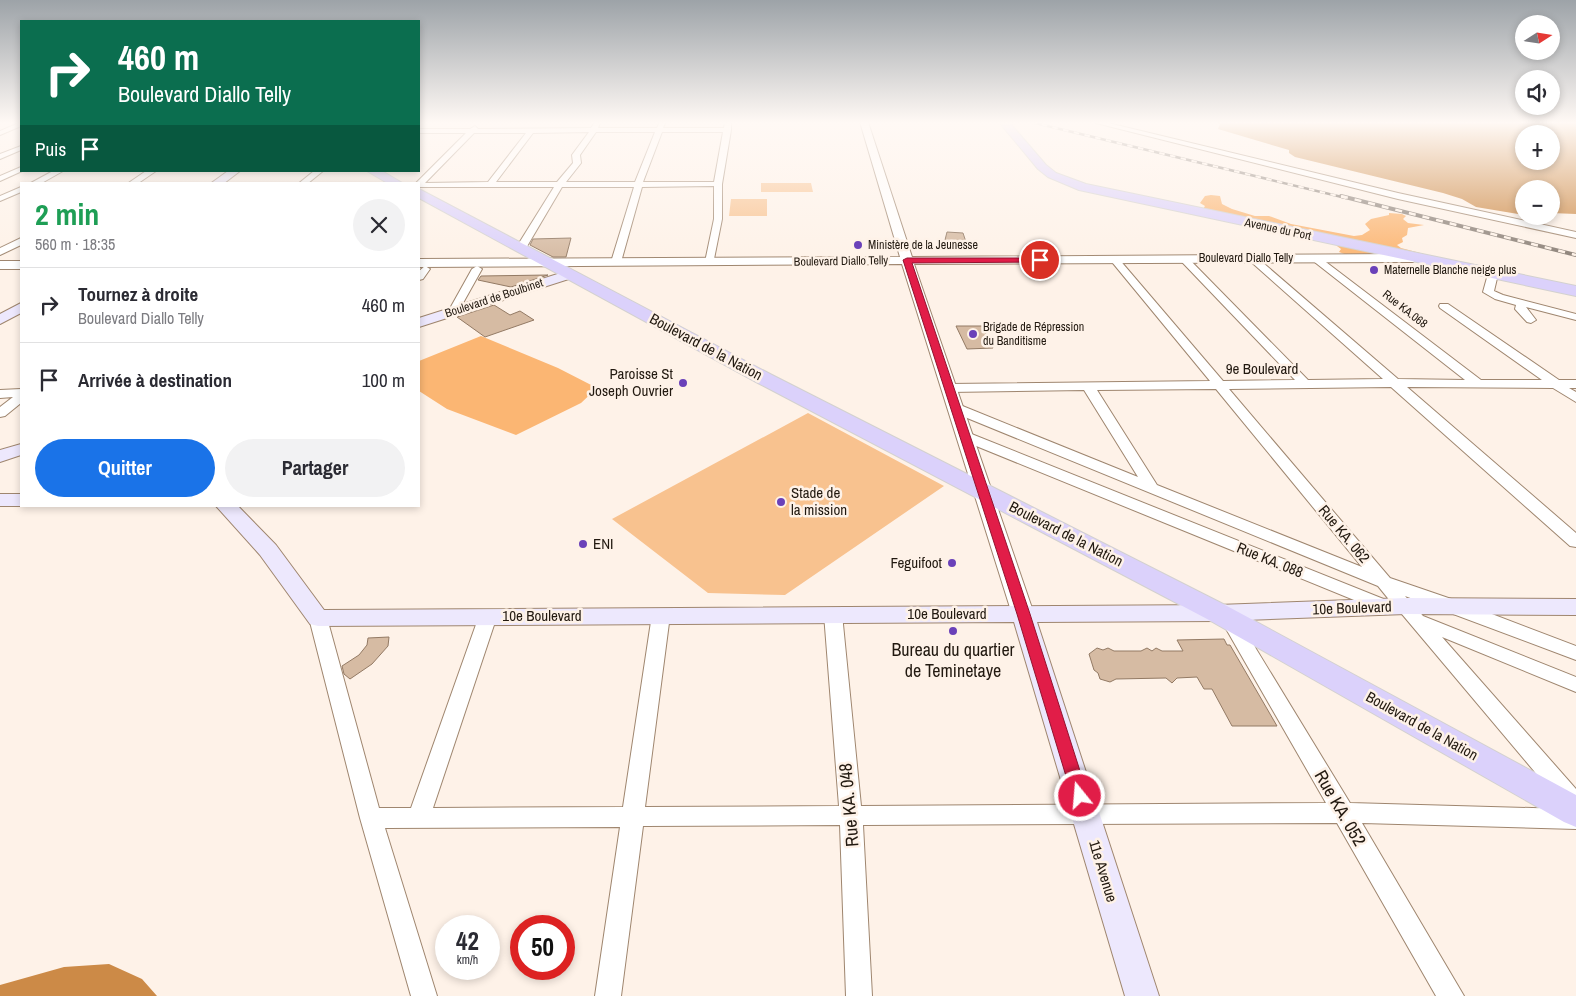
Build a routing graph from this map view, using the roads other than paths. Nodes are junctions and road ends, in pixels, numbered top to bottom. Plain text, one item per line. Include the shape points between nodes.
1 (435, 168) edge
2 (503, 168) edge
3 (573, 168) edge
4 (645, 168) edge
5 (721, 168) edge
6 (878, 168) edge
7 (1044, 168) edge
8 (1286, 168) edge
9 (20, 169) edge
10 (57, 172) edge
11 (150, 172) edge
12 (233, 172) edge
13 (318, 172) edge
14 (375, 172) edge
15 (0, 179) edge
16 (37, 182) edge
17 (134, 182) edge
18 (218, 182) edge
19 (305, 182) edge
20 (394, 182) edge
21 (420, 183) edge
22 (420, 184) edge
23 (491, 184) junction
24 (560, 184) junction
25 (718, 184) junction
26 (638, 185) junction
27 (0, 187) edge
28 (20, 188) edge
29 (20, 189) edge
30 (420, 194) edge
31 (1398, 196) junction
32 (0, 199) edge
33 (1487, 216) joint
34 (1576, 236) edge
35 (20, 242) edge
36 (1576, 243) edge
37 (521, 248) junction
38 (0, 252) edge
39 (1252, 258) junction
40 (1315, 258) junction
41 (1413, 258) junction
42 (1184, 259) junction
43 (907, 260) junction
44 (1115, 260) junction
45 (616, 262) junction
46 (710, 262) junction
47 (0, 265) edge
48 (20, 265) edge
49 (559, 268) junction
50 (420, 269) edge
51 (477, 269) junction
52 (20, 272) edge
53 (0, 273) edge
54 (1493, 274) junction
55 (1576, 292) edge
56 (1521, 304) junction
57 (1444, 306) dead end
58 (20, 307) edge
59 (453, 312) junction
60 (1576, 317) edge
61 (0, 320) edge
62 (1531, 320) dead end
63 (420, 323) edge
64 (1394, 383) junction
65 (1477, 383) junction
66 (1556, 384) junction
67 (1576, 384) edge
68 (1218, 385) junction
69 (1306, 385) junction
70 (1088, 386) junction
71 (949, 388) junction
72 (0, 394) edge
73 (20, 395) edge
74 (20, 396) edge
75 (1576, 398) edge
76 (955, 408) junction
77 (0, 413) edge
78 (964, 436) junction
79 (20, 449) edge
80 (0, 456) edge
81 (1152, 488) junction
82 (982, 491) junction
83 (0, 500) edge
84 (20, 500) edge
85 (227, 507) edge
86 (1576, 542) edge
87 (1384, 582) junction
88 (1457, 607) junction
89 (1576, 607) edge
90 (1403, 611) junction
91 (832, 614) junction
92 (1023, 614) junction
93 (661, 615) junction
94 (488, 616) junction
95 (1224, 616) junction
96 (318, 618) junction
97 (1576, 653) edge
98 (1576, 686) edge
99 (1576, 806) edge
100 (1576, 812) edge
101 (1343, 813) junction
102 (1086, 814) junction
103 (633, 816) junction
104 (850, 816) junction
105 (372, 818) junction
106 (419, 818) junction
107 (1576, 819) edge
108 (424, 996) edge
109 (608, 996) edge
110 (859, 996) edge
111 (1142, 996) edge
112 (1451, 996) edge

1 - 21 street
2 - 23 street
3 - 24 street
4 - 26 street
5 - 25 street
6 - 43 street, 11e Avenue
7 - 41 main road, Avenue du Port via 1065,181 1093,190
8 - 31 street
9 - 15 street
10 - 16 street
11 - 17 street
12 - 18 main road
13 - 19 street
14 - 20 main road
22 - 23 street
23 - 24 street
24 - 26 street
24 - 37 street
25 - 26 street
25 - 46 street via 718,219
26 - 45 street
27 - 28 street
29 - 32 street
30 - 37 main road, Boulevard de la Nation
31 - 33 street
31 - 36 street
33 - 34 street
35 - 38 street
37 - 49 main road, Boulevard de la Nation
39 - 40 street, Boulevard Diallo Telly
39 - 42 street, Boulevard Diallo Telly
39 - 64 street
40 - 41 street, Boulevard Diallo Telly
40 - 65 street, Rue KA.068
41 - 54 main road, Avenue du Port
42 - 44 street, Boulevard Diallo Telly
42 - 69 street
43 - 44 street, Boulevard Diallo Telly
43 - 46 street, Boulevard Diallo Telly
43 - 71 street, 11e Avenue
44 - 68 street, Rue KA. 062
45 - 46 street, Boulevard Diallo Telly
45 - 49 street, Boulevard Diallo Telly
47 - 48 street
49 - 50 street, Boulevard Diallo Telly
49 - 51 street, Boulevard Diallo Telly
49 - 59 main road, Boulevard de Boulbinet
49 - 82 main road, Boulevard de la Nation
50 - 51 street, Boulevard Diallo Telly
51 - 59 street
52 - 53 street
54 - 55 main road, Avenue du Port
54 - 56 street via 1488,292
56 - 60 street
56 - 62 street via 1520,309
57 - 66 street
58 - 61 main road
59 - 63 main road, Boulevard de Boulbinet
64 - 65 street, 9e Boulevard
64 - 69 street, 9e Boulevard
64 - 86 street
65 - 66 street, 9e Boulevard
66 - 67 street, 9e Boulevard
66 - 75 street
68 - 69 street, 9e Boulevard
68 - 70 street, 9e Boulevard
68 - 87 street, Rue KA. 062
70 - 71 street, 9e Boulevard
70 - 81 street
71 - 76 street, 11e Avenue
72 - 73 street
74 - 77 street
76 - 78 street, 11e Avenue
76 - 81 street
78 - 82 street, 11e Avenue
78 - 90 street, Rue KA. 088
79 - 80 main road
81 - 87 street
82 - 92 street, 11e Avenue
82 - 95 main road, Boulevard de la Nation
83 - 84 main road
85 - 96 main road via 268,550
87 - 88 street
87 - 90 street, Rue KA. 062
88 - 89 main road, 10e Boulevard
88 - 90 main road, 10e Boulevard
88 - 97 street
90 - 95 main road, 10e Boulevard
90 - 98 street, Rue KA. 088
90 - 99 street, Rue KA. 062
91 - 92 main road, 10e Boulevard
91 - 93 main road, 10e Boulevard
91 - 104 street, Rue KA. 048
92 - 95 main road, 10e Boulevard
92 - 102 main road, 11e Avenue
93 - 94 main road, 10e Boulevard
93 - 103 street
94 - 96 main road, 10e Boulevard
94 - 106 street
95 - 100 main road, Boulevard de la Nation
95 - 101 street, Rue KA. 052
96 - 105 street
101 - 102 street
101 - 107 street
101 - 112 street, Rue KA. 052
102 - 104 street
102 - 111 main road, 11e Avenue
103 - 104 street
103 - 106 street
103 - 109 street
104 - 110 street, Rue KA. 048
105 - 106 street
105 - 108 street

